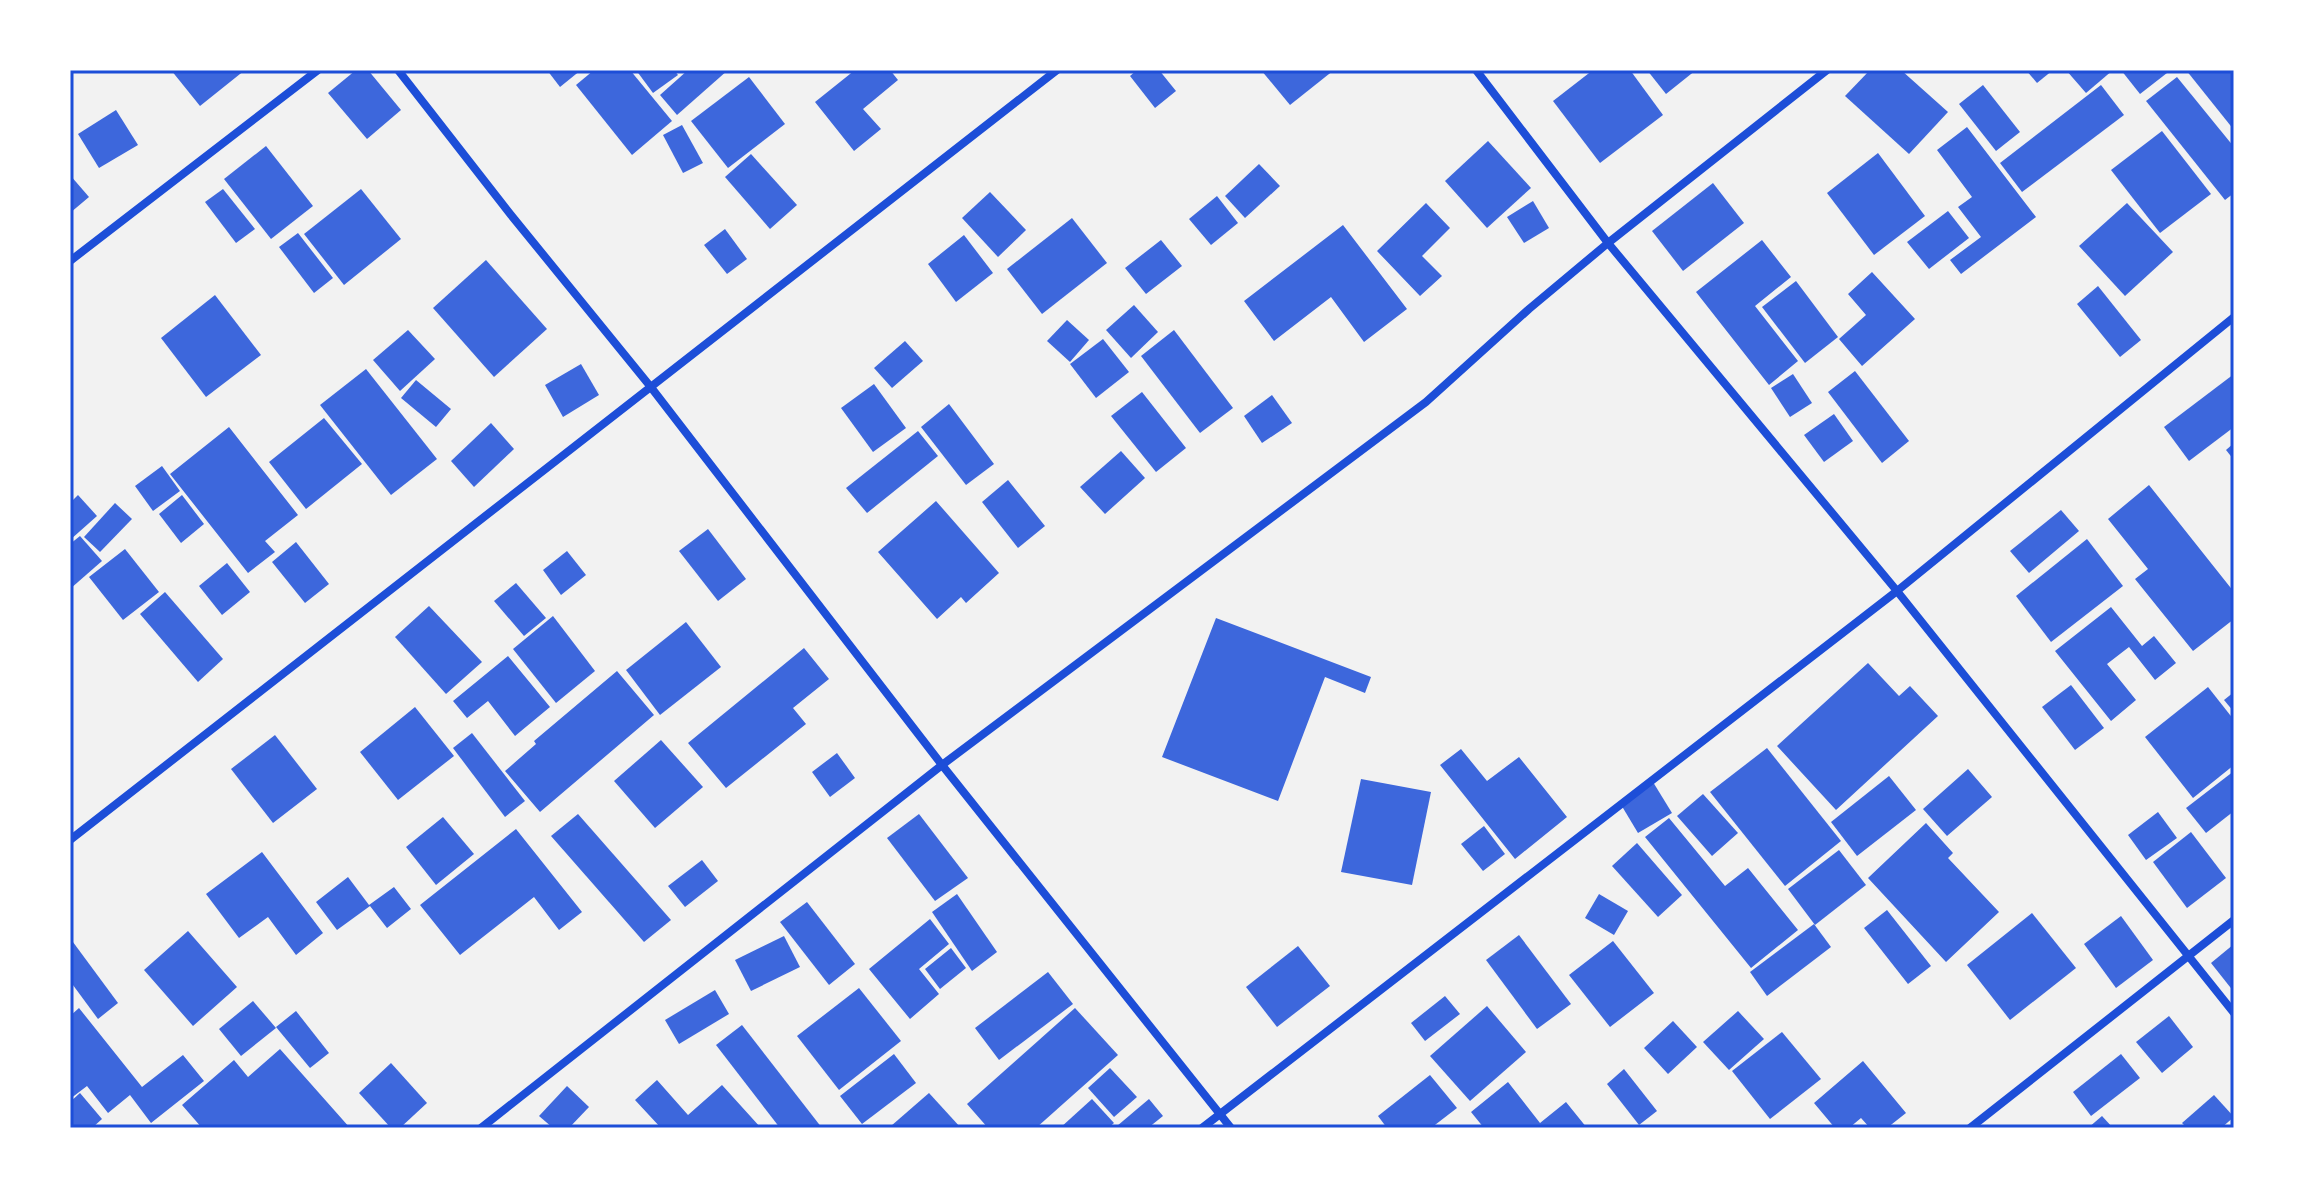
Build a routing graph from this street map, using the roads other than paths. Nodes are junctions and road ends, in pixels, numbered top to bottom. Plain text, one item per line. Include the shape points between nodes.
1 (318, 70) edge
2 (398, 70) edge
3 (1057, 70) edge
4 (1476, 70) edge
5 (1827, 70) edge
6 (1608, 243) junction
7 (70, 261) edge
8 (2234, 317) edge
9 (650, 386) junction
10 (1897, 591) junction
11 (942, 765) junction
12 (70, 840) edge
13 (2234, 920) edge
14 (2189, 955) junction
15 (2234, 1013) edge
16 (1220, 1114) junction
17 (481, 1128) edge
18 (1202, 1128) edge
19 (1231, 1128) edge
20 (1970, 1128) edge

1 - 7 street
2 - 9 street
3 - 9 street
4 - 6 street
5 - 6 street
6 - 10 street
6 - 11 street via 1426,402
8 - 10 street
9 - 11 street
9 - 12 street
10 - 14 street
10 - 16 street
11 - 16 street
11 - 17 street
13 - 14 street
14 - 15 street
14 - 20 street
16 - 18 street
16 - 19 street

